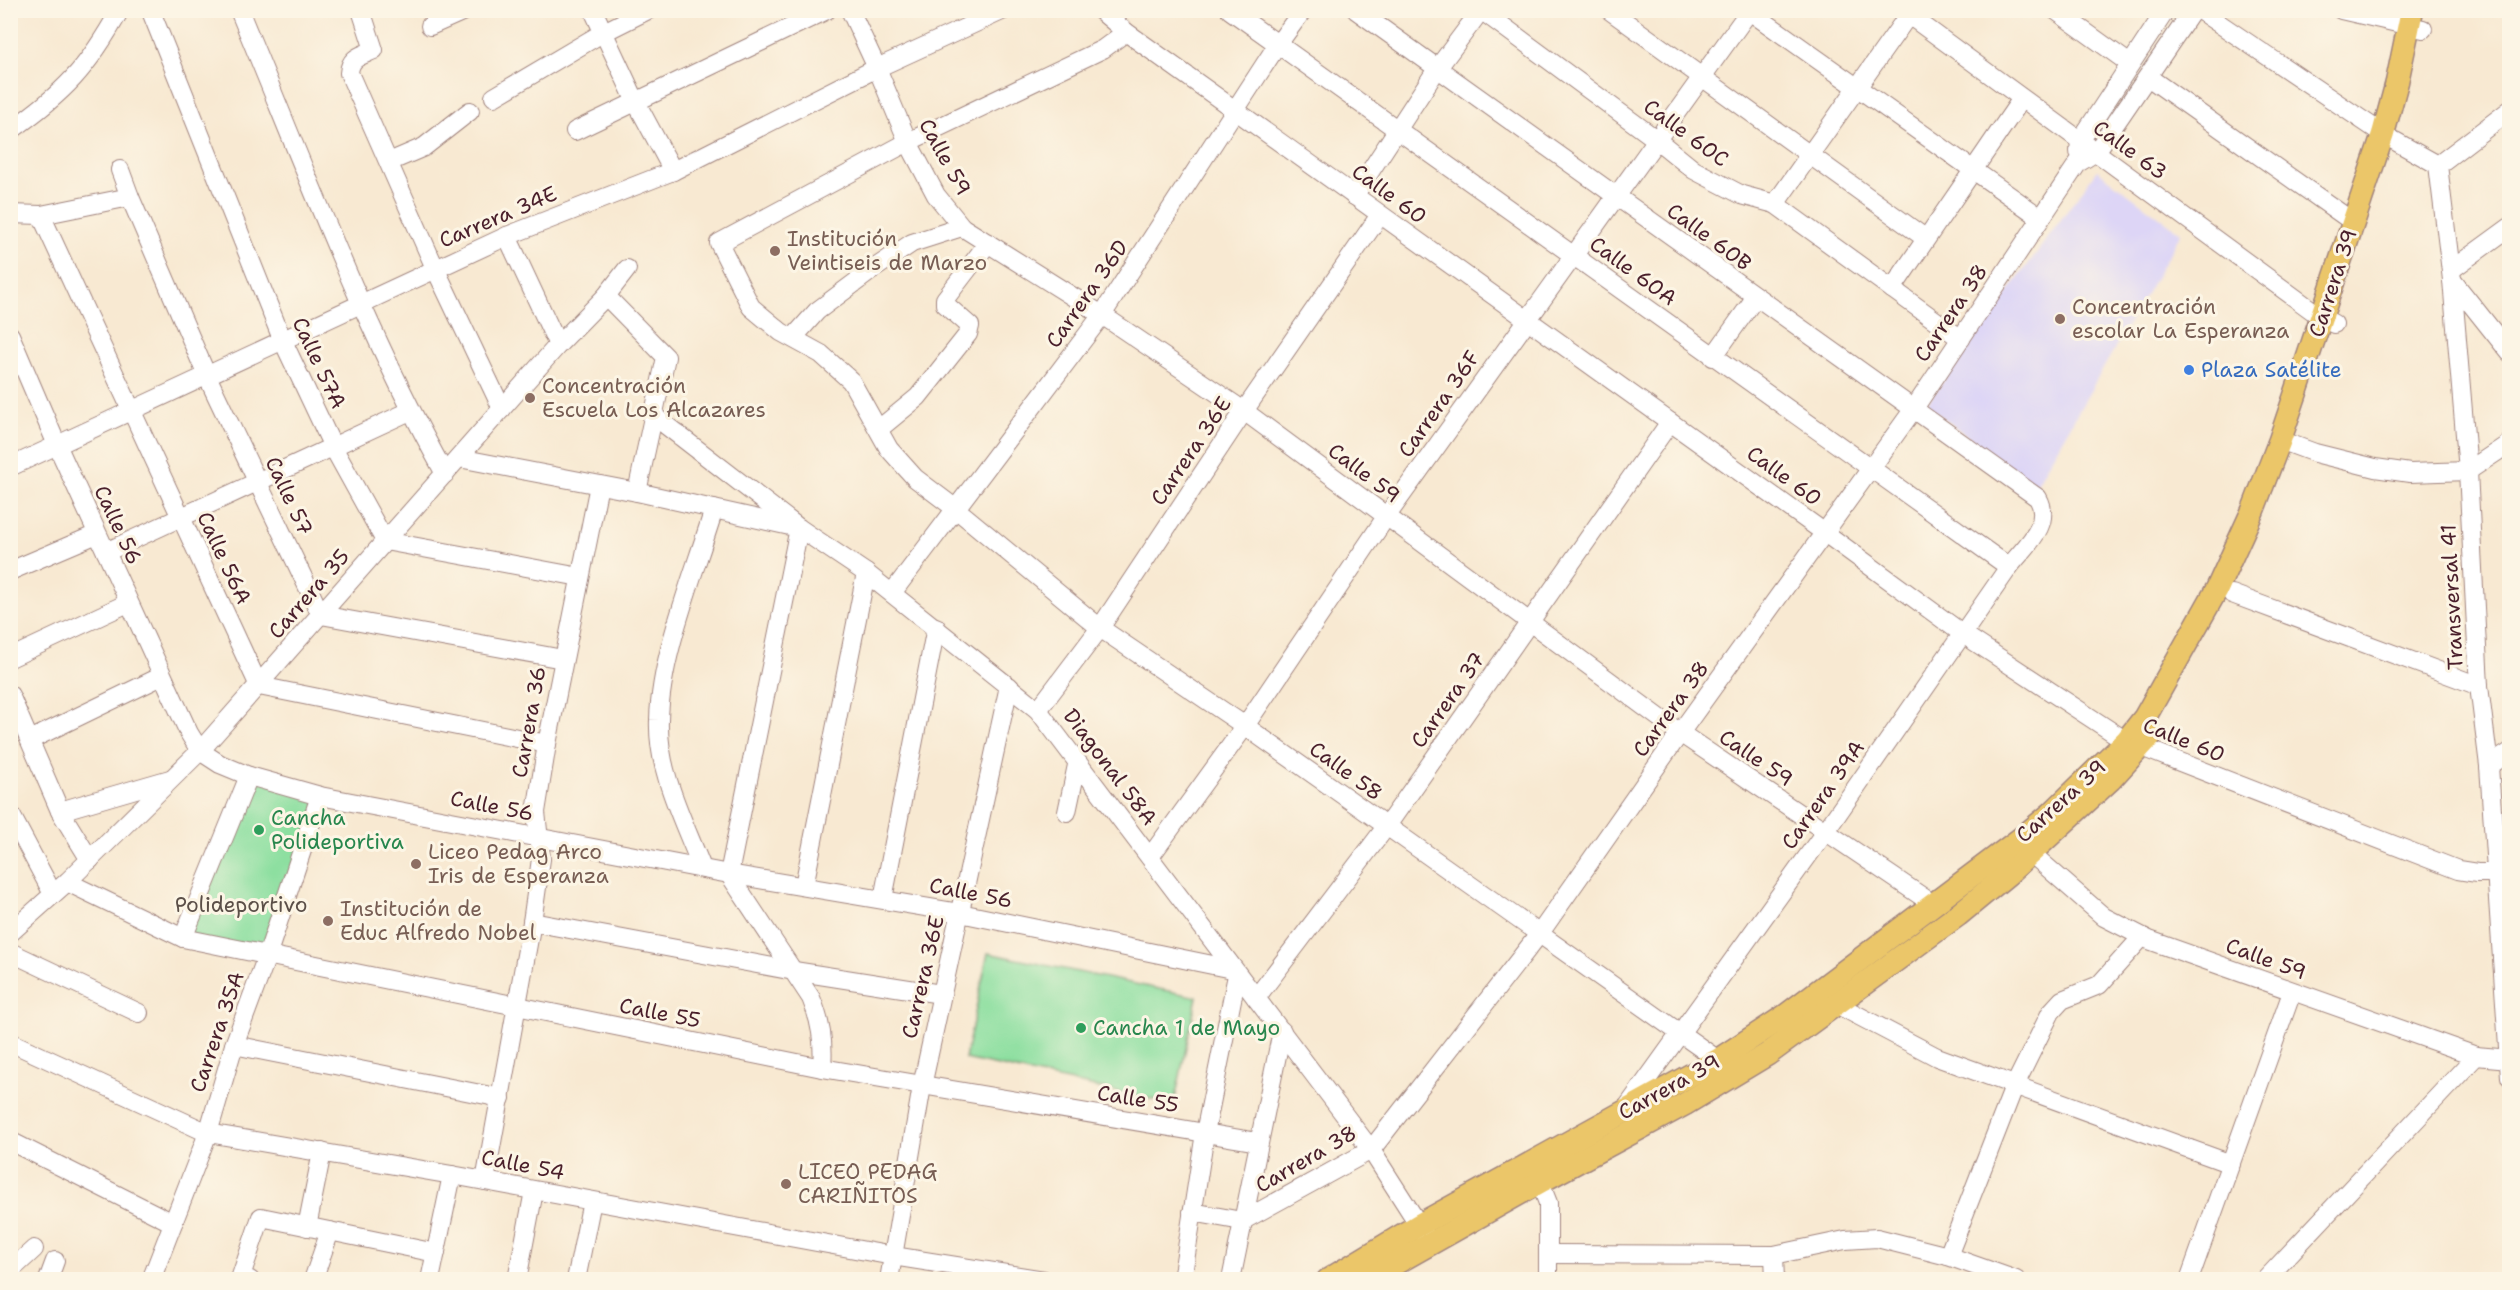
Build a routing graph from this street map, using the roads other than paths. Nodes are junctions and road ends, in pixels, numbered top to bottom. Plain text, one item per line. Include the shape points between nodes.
1 (120, 10) edge
2 (239, 10) edge
3 (361, 10) edge
4 (466, 10) edge
5 (593, 10) edge
6 (648, 10) edge
7 (827, 10) edge
8 (850, 10) edge
9 (1004, 10) edge
10 (1100, 10) edge
11 (1230, 10) edge
12 (1303, 10) edge
13 (1356, 10) edge
14 (1481, 10) edge
15 (1609, 10) edge
16 (2055, 10) edge
17 (2166, 10) edge
18 (2193, 10) edge
19 (2199, 10) edge
20 (2341, 10) edge
21 (1749, 11) edge
22 (1908, 12) edge
23 (152, 14) dead end
24 (2418, 19) edge
25 (430, 26) dead end
26 (604, 32) junction
27 (1126, 32) junction
28 (1278, 44) junction
29 (2130, 64) junction
30 (877, 68) junction
31 (1437, 69) junction
32 (2148, 77) junction
33 (1702, 78) junction
34 (1859, 87) junction
35 (494, 97) dead end
36 (2021, 100) junction
37 (636, 102) junction
38 (1236, 110) junction
39 (2510, 110) edge
40 (470, 111) dead end
41 (10, 130) edge
42 (1397, 130) junction
43 (575, 131) dead end
44 (2389, 138) junction
45 (1657, 140) junction
46 (2080, 141) junction
47 (908, 142) junction
48 (2096, 152) junction
49 (1810, 154) junction
50 (389, 162) junction
51 (2078, 163) junction
52 (2438, 165) junction
53 (1973, 169) junction
54 (120, 170) dead end
55 (673, 171) junction
56 (130, 196) junction
57 (1354, 196) junction
58 (1616, 198) junction
59 (1775, 204) junction
60 (10, 214) edge
61 (41, 215) junction
62 (1380, 215) junction
63 (2041, 218) junction
64 (2353, 222) junction
65 (962, 227) junction
66 (2510, 227) edge
67 (507, 236) junction
68 (1925, 238) junction
69 (988, 243) junction
70 (1574, 256) junction
71 (435, 268) junction
72 (627, 269) dead end
73 (2452, 275) junction
74 (1892, 289) junction
75 (606, 296) junction
76 (1755, 298) junction
77 (362, 304) junction
78 (1102, 315) junction
79 (2328, 320) junction
80 (1526, 321) junction
81 (10, 335) edge
82 (793, 338) junction
83 (282, 339) junction
84 (1961, 339) junction
85 (558, 345) junction
86 (2510, 353) edge
87 (1713, 357) junction
88 (207, 376) junction
89 (502, 409) junction
90 (1913, 410) junction
91 (410, 411) junction
92 (1244, 411) junction
93 (131, 412) junction
94 (654, 416) junction
95 (1670, 422) junction
96 (879, 429) junction
97 (2287, 443) junction
98 (2510, 443) edge
99 (57, 445) junction
100 (333, 447) junction
101 (459, 458) junction
102 (10, 467) edge
103 (1871, 470) junction
104 (2468, 471) junction
105 (445, 474) junction
106 (258, 482) junction
107 (599, 485) junction
108 (637, 492) junction
109 (2038, 498) joint
110 (714, 509) junction
111 (956, 509) junction
112 (180, 516) junction
113 (1386, 517) junction
114 (799, 528) junction
115 (1825, 533) junction
116 (97, 534) junction
117 (384, 542) junction
118 (106, 552) junction
119 (2009, 567) junction
120 (10, 571) edge
121 (866, 573) junction
122 (580, 577) junction
123 (892, 593) junction
124 (2232, 594) junction
125 (129, 603) junction
126 (321, 615) junction
127 (1530, 622) junction
128 (936, 627) junction
129 (1100, 628) junction
130 (1963, 634) junction
131 (10, 658) edge
132 (563, 659) junction
133 (162, 676) junction
134 (259, 686) junction
135 (1009, 686) junction
136 (2479, 686) junction
137 (10, 695) edge
138 (1038, 710) junction
139 (1245, 726) junction
140 (1680, 733) junction
141 (30, 740) junction
142 (547, 744) junction
143 (2133, 745) junction
144 (200, 751) junction
145 (2510, 752) edge
146 (1077, 765) junction
147 (2489, 766) junction
148 (249, 776) junction
149 (172, 778) junction
150 (320, 796) junction
151 (60, 811) junction
152 (1066, 812) dead end
153 (10, 813) edge
154 (1386, 827) junction
155 (1825, 832) junction
156 (538, 837) junction
157 (2032, 854) junction
158 (1150, 857) junction
159 (90, 860) junction
160 (702, 868) junction
161 (2496, 873) junction
162 (729, 874) junction
163 (67, 882) junction
164 (804, 886) junction
165 (53, 894) junction
166 (883, 899) junction
167 (1934, 904) junction
168 (960, 913) junction
169 (532, 922) junction
170 (10, 933) edge
171 (1540, 933) junction
172 (2142, 937) junction
173 (183, 938) junction
174 (10, 952) edge
175 (267, 956) junction
176 (794, 971) junction
177 (1235, 972) junction
178 (2292, 992) junction
179 (941, 994) junction
180 (1256, 998) junction
181 (1838, 1005) junction
182 (517, 1008) junction
183 (139, 1013) dead end
184 (1282, 1031) junction
185 (1680, 1033) junction
186 (10, 1042) edge
187 (234, 1045) junction
188 (2476, 1056) junction
189 (1718, 1060) junction
190 (2509, 1065) edge
191 (822, 1068) junction
192 (922, 1086) junction
193 (2014, 1087) junction
194 (501, 1098) junction
195 (1623, 1112) junction
196 (208, 1133) junction
197 (1205, 1133) junction
198 (10, 1141) edge
199 (1258, 1142) junction
200 (1371, 1150) junction
201 (322, 1152) junction
202 (2231, 1164) junction
203 (1536, 1173) junction
204 (452, 1175) junction
205 (485, 1181) junction
206 (534, 1191) junction
207 (592, 1201) junction
208 (1192, 1212) junction
209 (1242, 1221) junction
210 (173, 1223) junction
211 (307, 1227) junction
212 (330, 1232) junction
213 (1425, 1234) junction
214 (34, 1249) dead end
215 (436, 1253) junction
216 (1548, 1254) junction
217 (1774, 1255) junction
218 (893, 1256) junction
219 (1948, 1256) junction
220 (55, 1261) dead end
221 (10, 1271) edge
222 (246, 1278) edge
223 (48, 1280) edge
224 (151, 1280) edge
225 (313, 1280) edge
226 (430, 1280) edge
227 (517, 1280) edge
228 (576, 1280) edge
229 (889, 1280) edge
230 (1044, 1280) edge
231 (1182, 1280) edge
232 (1231, 1280) edge
233 (1328, 1280) edge
234 (1366, 1280) edge
235 (1548, 1280) edge
236 (1775, 1280) edge
237 (2016, 1280) edge
238 (2189, 1280) edge
239 (2265, 1280) edge

1 - 41 street via 102,42 64,90
2 - 77 street
3 - 50 street via 374,50 354,59 349,73
4 - 25 street
5 - 26 street
6 - 26 street
7 - 37 street
8 - 30 street, Calle 59
9 - 30 street, Carrera 34E
10 - 27 street, Calle 60
11 - 28 street, Calle 60A
12 - 28 street, Carrera 36D
13 - 31 street, Calle 60B
14 - 31 street
14 - 45 street, Calle 60C
15 - 33 street
16 - 29 street
17 - 29 street, Carrera 38
18 - 32 street, Carrera 38
19 - 44 street
20 - 24 street
21 - 33 street, Carrera 36F
21 - 34 street
22 - 34 street
22 - 36 street, Calle 63
23 - 83 street, Calle 57A
24 - 44 main road, Carrera 39 via 2397,82
26 - 35 street
26 - 37 street
27 - 38 street, Calle 60
27 - 47 street via 1103,49
28 - 38 street, Carrera 36D
28 - 42 street, Calle 60A
29 - 46 street, Carrera 38
30 - 47 street, Calle 59
30 - 55 street, Carrera 34E
31 - 42 street
31 - 58 street, Calle 60B
32 - 48 street, Carrera 38
32 - 64 street
33 - 45 street, Carrera 36F
33 - 49 street
34 - 49 street
34 - 53 street
36 - 46 street, Calle 63
36 - 53 street
37 - 43 street
37 - 55 street
38 - 57 street, Calle 60
38 - 78 street, Carrera 36D
39 - 52 street
40 - 50 street via 424,147
42 - 57 street
42 - 70 street, Calle 60A
44 - 52 street
44 - 64 main road, Carrera 39
44 - 79 main road, Carrera 39
45 - 58 street, Carrera 36F
45 - 59 street, Calle 60C via 1719,185
46 - 48 street, Calle 63
46 - 51 street, Carrera 38
47 - 65 street, Calle 59 via 936,195
47 - 82 street, Calle 58 via 719,243 751,307
48 - 51 street, Carrera 38
48 - 79 street, Calle 63
49 - 59 street
49 - 68 street
50 - 71 street
51 - 63 street, Carrera 38
52 - 73 street, Transversal 41
53 - 63 street
53 - 68 street
54 - 56 street, Calle 57
55 - 67 street, Carrera 34E
56 - 61 street
56 - 88 street, Calle 57
57 - 62 street, Calle 60
58 - 70 street, Carrera 36F
58 - 76 street, Calle 60B
59 - 74 street, Calle 60C
60 - 61 street
61 - 93 street, Calle 56A
62 - 80 street, Calle 60
62 - 92 street, Carrera 36E
63 - 84 street, Carrera 38
64 - 79 main road, Carrera 39
65 - 69 street, Calle 59
65 - 82 street via 912,243 817,311
66 - 73 street
67 - 71 street, Carrera 34E
67 - 85 street
68 - 74 street
69 - 78 street, Calle 59
69 - 96 street via 945,299 945,304 970,326 968,334 918,397
70 - 80 street, Carrera 36F
70 - 87 street, Calle 60A
71 - 77 street, Carrera 34E
71 - 89 street
72 - 75 street, Carrera 35
73 - 86 street
73 - 104 street, Transversal 41
74 - 84 street, Calle 60C
75 - 85 street, Carrera 35
75 - 94 street via 666,357
76 - 87 street
76 - 90 street, Calle 60B
77 - 83 street, Carrera 34E
77 - 91 street
78 - 92 street, Calle 59
78 - 111 street, Carrera 36D
79 - 97 main road, Carrera 39
80 - 95 street, Calle 60
80 - 113 street, Carrera 36F
81 - 99 street, Calle 56
82 - 96 street, Calle 58 via 821,354 851,381
83 - 88 street, Carrera 34E
83 - 100 street, Calle 57A
84 - 90 street, Carrera 38
85 - 89 street, Carrera 35
87 - 103 street, Calle 60A
88 - 93 street, Carrera 34E
88 - 106 street, Calle 57
89 - 101 street, Carrera 35
90 - 103 street, Carrera 38
90 - 109 street, Calle 60B
91 - 100 street
91 - 105 street
92 - 113 street, Calle 59
92 - 129 street, Carrera 36E
93 - 99 street, Carrera 34E
93 - 112 street, Calle 56A
94 - 108 street
94 - 114 street, Diagonal 58A
95 - 115 street, Calle 60
95 - 127 street, Carrera 37
96 - 111 street, Calle 58 via 889,448 915,478
97 - 104 street via 2375,468 2410,473
97 - 124 main road, Carrera 39
97 - 143 main road, Carrera 39 via 2217,589
98 - 104 street
99 - 102 street, Carrera 34E
99 - 116 street, Calle 56
100 - 106 street
100 - 117 street, Calle 57A
101 - 105 street, Carrera 35
101 - 107 street
103 - 115 street, Carrera 38
103 - 119 street, Calle 60A
104 - 136 street, Transversal 41
105 - 117 street, Carrera 35
106 - 112 street
106 - 126 street, Calle 57
107 - 108 street
107 - 122 street, Carrera 36
108 - 110 street
109 - 119 street, Carrera 39A via 2044,508 2040,528
110 - 114 street
110 - 160 street via 663,680 658,722 675,800
111 - 123 street, Carrera 36D
111 - 129 street, Calle 58
112 - 118 street
112 - 134 street, Calle 56A
113 - 127 street, Calle 59
113 - 139 street, Carrera 36F
114 - 121 street, Diagonal 58A
114 - 162 street
115 - 130 street, Calle 60
115 - 140 street, Carrera 38
116 - 118 street, Calle 56
116 - 120 street
117 - 122 street
117 - 126 street, Carrera 35
118 - 125 street, Calle 56
119 - 130 street, Carrera 39A
121 - 123 street, Diagonal 58A
121 - 164 street
122 - 132 street, Carrera 36
123 - 128 street, Diagonal 58A
124 - 136 street
124 - 143 main road, Carrera 39 via 2173,702
125 - 131 street
125 - 133 street, Calle 56
126 - 132 street
126 - 134 street, Carrera 35
127 - 140 street, Calle 59
127 - 154 street, Carrera 37
128 - 135 street, Diagonal 58A
128 - 166 street
129 - 138 street, Carrera 36E
129 - 139 street, Calle 58
130 - 143 street, Calle 60
130 - 155 street, Carrera 39A
132 - 142 street, Carrera 36
133 - 141 street
133 - 144 street, Calle 56
134 - 142 street
134 - 144 street, Carrera 35
135 - 138 street, Diagonal 58A
135 - 168 street, Carrera 36E
136 - 147 street, Transversal 41
137 - 141 street
138 - 146 street, Diagonal 58A
139 - 154 street, Calle 58
139 - 158 street, Carrera 36F
140 - 155 street, Calle 59
140 - 171 street, Carrera 38
141 - 151 street
142 - 156 street, Carrera 36 via 536,812
143 - 157 main road, Carrera 39 via 2110,780
143 - 161 street, Calle 60 via 2458,870
143 - 167 main road, Carrera 39 via 1992,862
144 - 148 street, Calle 56
144 - 149 street, Carrera 35
145 - 147 street
146 - 152 street
146 - 158 street, Diagonal 58A
147 - 161 street, Transversal 41
148 - 150 street, Calle 56
148 - 173 street
149 - 151 street
149 - 159 street, Carrera 35
150 - 156 street, Calle 56
150 - 175 street, Carrera 35A
151 - 159 street
153 - 165 street
154 - 171 street, Calle 58
154 - 180 street, Carrera 37
155 - 167 street, Calle 59
155 - 185 street, Carrera 39A
156 - 160 street, Calle 56
156 - 169 street, Carrera 36 via 541,859
157 - 172 street, Calle 59 via 2104,917
157 - 181 main road, Carrera 39
158 - 177 street, Diagonal 58A
159 - 163 street, Carrera 35
160 - 162 street, Calle 56
161 - 190 street, Transversal 41
162 - 164 street, Calle 56
162 - 176 street
163 - 165 street, Carrera 35
163 - 173 street, Calle 55
164 - 166 street, Calle 56
165 - 170 street, Carrera 35
166 - 168 street, Calle 56
167 - 189 main road, Carrera 39 via 1785,1016
168 - 177 street, Calle 56
168 - 179 street, Carrera 36E
169 - 176 street
169 - 182 street, Carrera 36
171 - 185 street, Calle 58
171 - 200 street, Carrera 38
172 - 178 street, Calle 59
172 - 193 street via 2099,985 2062,1000 2050,1012
173 - 175 street, Calle 55
174 - 183 street
175 - 182 street, Calle 55
175 - 187 street, Carrera 35A
176 - 179 street
176 - 191 street via 820,1020
177 - 180 street, Diagonal 58A
177 - 197 street
178 - 188 street, Calle 59
178 - 202 street
179 - 192 street, Carrera 36E
180 - 184 street, Diagonal 58A
181 - 193 street via 1937,1058
181 - 203 main road, Carrera 39 via 1727,1080
182 - 191 street, Calle 55
182 - 194 street, Carrera 36
184 - 199 street
184 - 200 street, Diagonal 58A
185 - 189 street, Calle 58
185 - 195 street, Carrera 39A
186 - 196 street, Calle 54
187 - 194 street
187 - 196 street, Carrera 35A
188 - 190 street, Calle 59
188 - 239 street
189 - 195 main road, Carrera 39
191 - 192 street, Calle 55
192 - 197 street, Calle 55
192 - 218 street, Carrera 36E
193 - 202 street
193 - 219 street
194 - 205 street, Carrera 36
195 - 203 main road, Carrera 39
196 - 201 street, Calle 54
196 - 210 street, Carrera 35A
197 - 199 street, Calle 55
197 - 208 street
198 - 210 street
199 - 209 street
200 - 209 street, Carrera 38
200 - 213 street, Diagonal 58A
201 - 204 street, Calle 54
201 - 211 street
202 - 238 street
203 - 213 main road, Carrera 39
203 - 216 street via 1548,1203
204 - 205 street, Calle 54
204 - 215 street
205 - 206 street, Calle 54
206 - 207 street, Calle 54
206 - 227 street
207 - 218 street, Calle 54
207 - 228 street
208 - 209 street
208 - 231 street
209 - 232 street
210 - 224 street, Carrera 35A
211 - 212 street
211 - 222 street via 261,1217
212 - 215 street
212 - 225 street
213 - 233 main road, Carrera 39
213 - 234 main road, Carrera 39
214 - 221 street
215 - 226 street
216 - 217 street
216 - 235 street
217 - 219 street via 1845,1240 1877,1238
217 - 236 street
218 - 229 street, Carrera 36E
218 - 230 street, Calle 54
219 - 237 street
220 - 223 street

